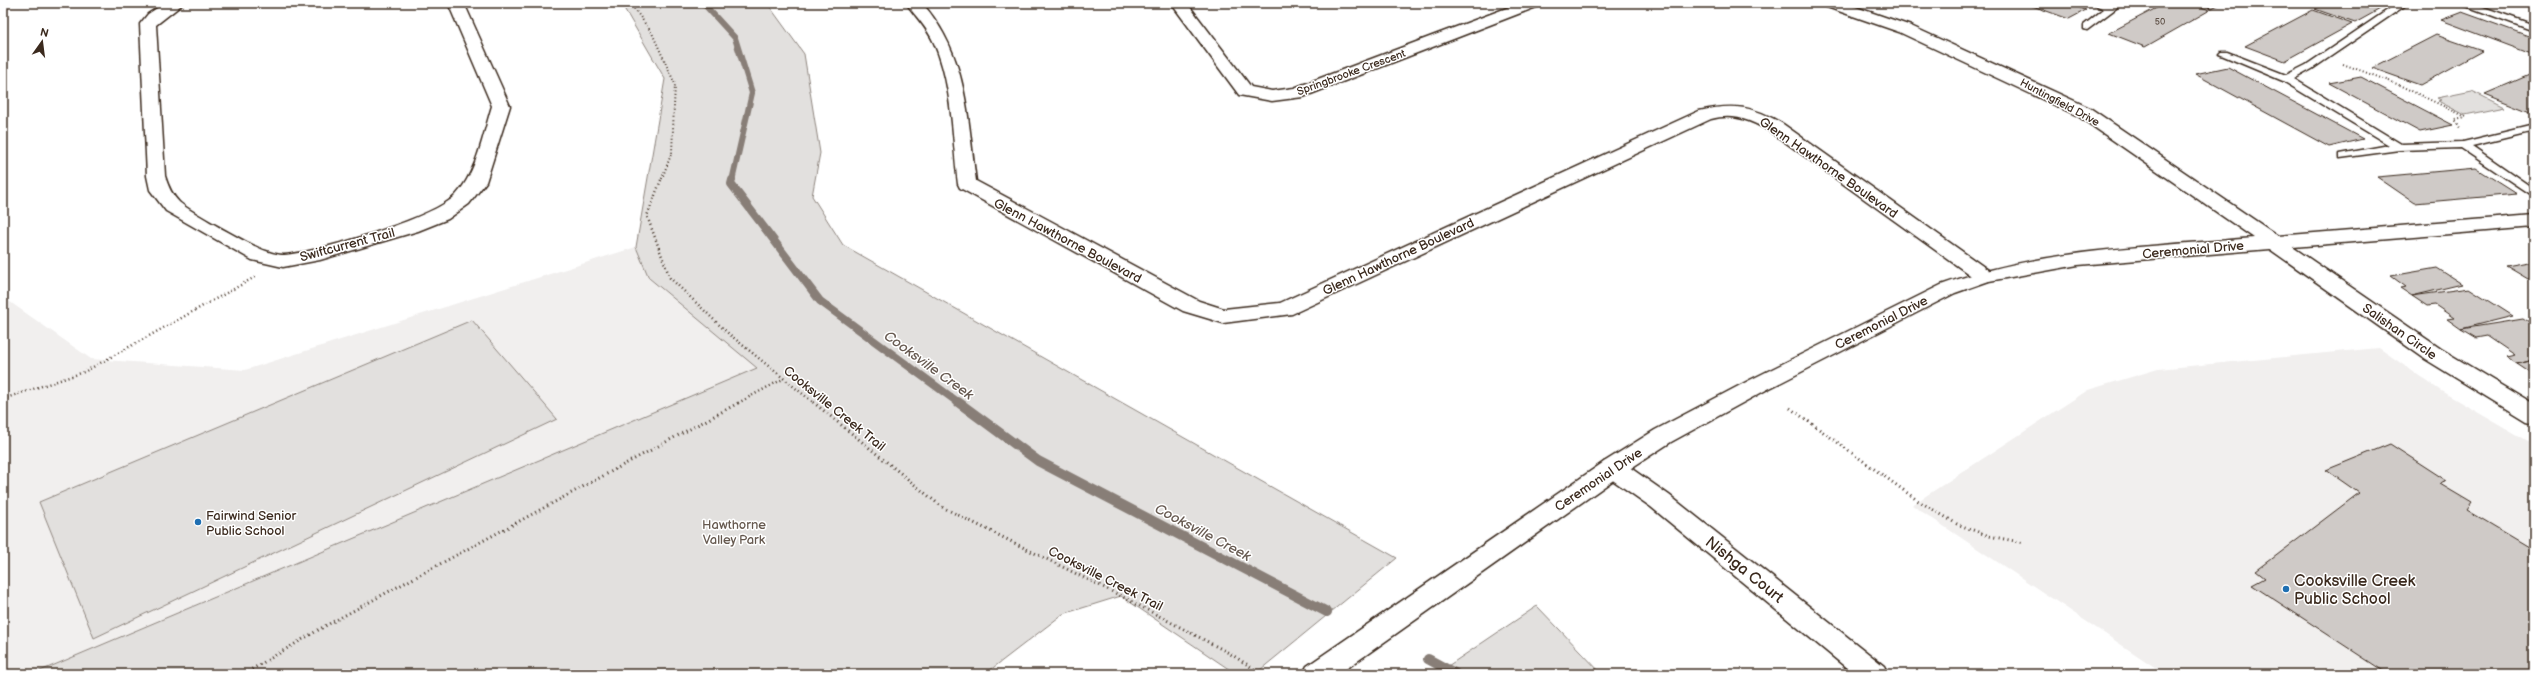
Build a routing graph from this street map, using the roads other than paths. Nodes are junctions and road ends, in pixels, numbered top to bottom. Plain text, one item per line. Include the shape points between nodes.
1 (176, 3) edge
2 (456, 3) edge
3 (914, 3) edge
4 (1179, 3) edge
5 (1534, 3) edge
6 (1829, 3) edge
7 (2095, 3) edge
8 (2118, 3) edge
9 (2404, 3) edge
10 (2463, 3) edge
11 (2109, 8) junction
12 (2087, 27) dead end
13 (2534, 28) edge
14 (2224, 54) dead end
15 (2287, 79) junction
16 (2534, 128) edge
17 (2463, 145) junction
18 (2399, 147) junction
19 (2344, 156) dead end
20 (2534, 194) edge
21 (2534, 221) edge
22 (2271, 242) junction
23 (1984, 276) junction
24 (2534, 415) edge
25 (1612, 468) junction
26 (1317, 674) edge
27 (1874, 674) edge

1 - 2 street, Swiftcurrent Trail via 148,24 156,176 160,190 174,207 252,252 284,261 320,254 442,215 462,200 478,182 501,106
3 - 23 street, Glenn Hawthorne Boulevard via 926,14 953,68 967,184 1192,306 1223,316 1284,309 1705,115 1726,109 1742,111 1777,128
4 - 5 street, Springbrooke Crescent via 1245,91 1272,96 1297,93
6 - 22 street, Huntingfield Drive via 1905,29 2084,112
7 - 11 lane
8 - 11 lane
9 - 15 lane
10 - 13 lane
11 - 12 lane
14 - 15 lane
15 - 18 lane
16 - 17 lane
17 - 18 lane
17 - 20 lane
18 - 19 lane
21 - 22 street, Ceremonial Drive
22 - 23 street, Ceremonial Drive via 2078,259
22 - 24 street, Salishan Circle via 2455,369 2487,390
23 - 25 street, Ceremonial Drive via 1915,304 1677,429
25 - 26 street, Ceremonial Drive
25 - 27 street, Nishga Court via 1660,501

